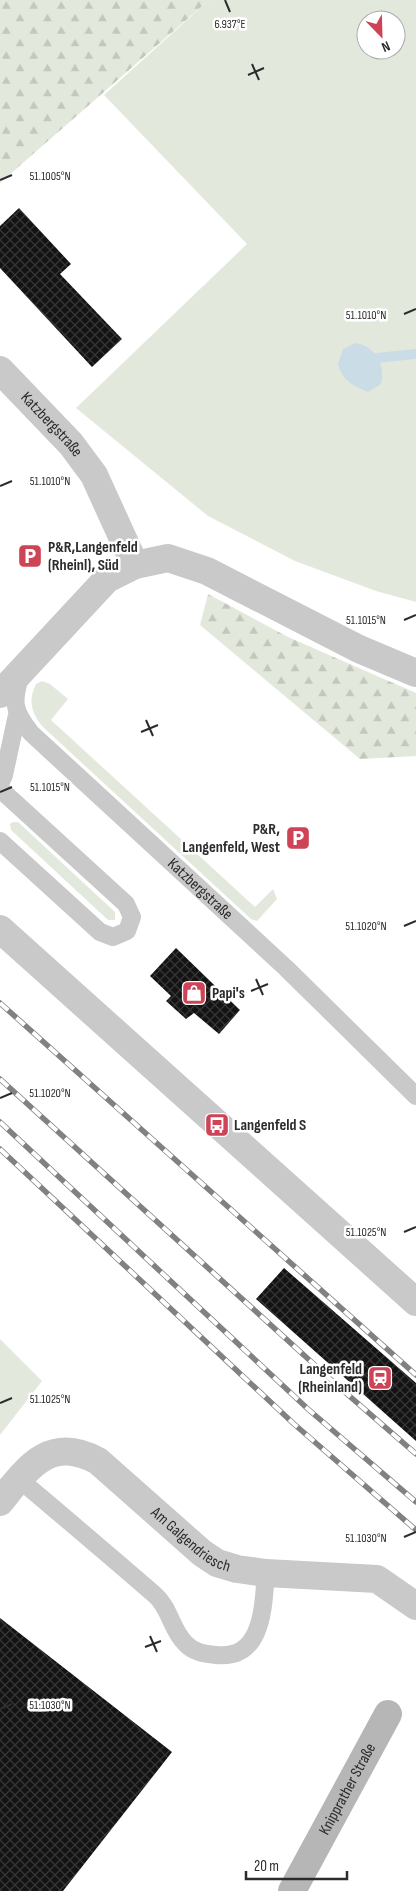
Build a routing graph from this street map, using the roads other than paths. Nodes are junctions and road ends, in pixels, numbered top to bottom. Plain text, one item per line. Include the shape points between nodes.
1 (0, 370) edge
2 (135, 565) junction
3 (416, 674) edge
4 (8, 705) edge
5 (0, 784) edge
6 (0, 789) edge
7 (0, 841) edge
8 (0, 929) edge
9 (416, 1096) edge
10 (413, 1293) edge
11 (19, 1478) junction
12 (0, 1502) edge
13 (266, 1573) junction
14 (416, 1606) edge
15 (388, 1714) dead end
16 (292, 1891) edge

1 - 2 street, Katzbergstraße via 71,444 94,475
2 - 3 street via 168,558 207,571 359,649
2 - 4 street via 107,579 22,669
4 - 5 lane via 4,775
4 - 9 lane, Katzbergstraße via 31,733 286,968
6 - 7 lane via 126,904 132,917 127,931 113,937 100,932
8 - 10 street
11 - 12 street, Am Galgendriesch
11 - 13 street, Am Galgendriesch via 32,1463 49,1455 66,1451 83,1453 98,1461 217,1563
11 - 13 lane via 160,1599 186,1644 201,1654 221,1656 238,1651 252,1640 261,1625
13 - 14 street, Am Galgendriesch via 377,1579
15 - 16 main road, Knipprather Straße

